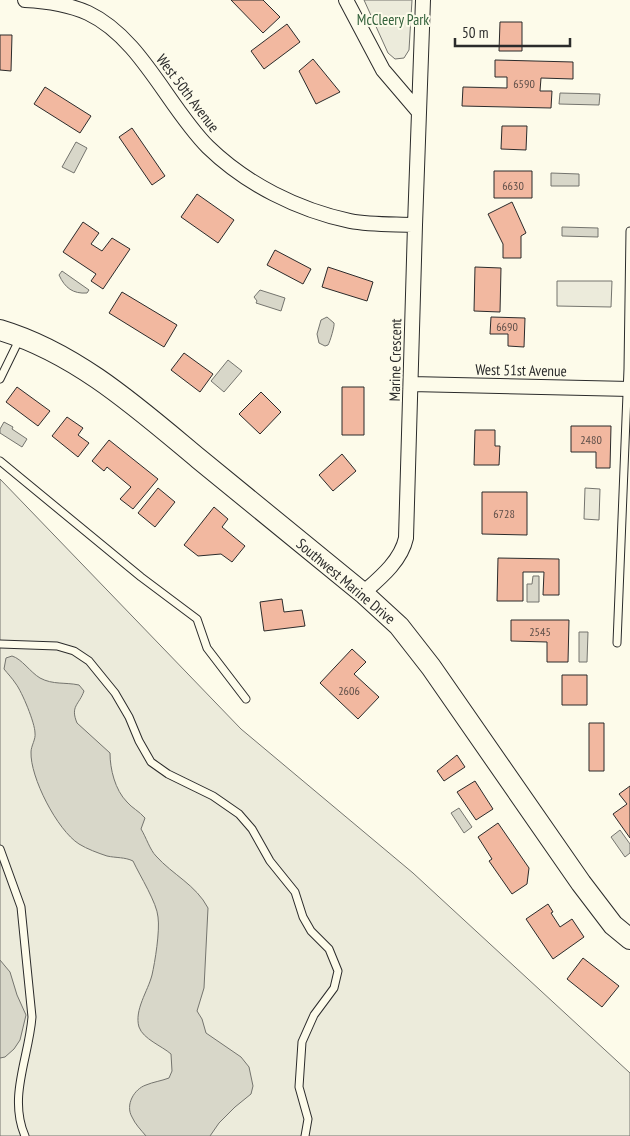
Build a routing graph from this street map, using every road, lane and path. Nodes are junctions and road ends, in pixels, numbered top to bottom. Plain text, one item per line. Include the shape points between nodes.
1 (25, 0) edge
2 (346, 0) edge
3 (423, 0) edge
4 (418, 111) junction
5 (414, 225) junction
6 (630, 231) edge
7 (629, 268) edge
8 (0, 330) edge
9 (21, 337) junction
10 (0, 379) edge
11 (411, 384) junction
12 (628, 389) edge
13 (0, 461) edge
14 (364, 594) junction
15 (617, 643) dead end
16 (0, 644) edge
17 (246, 699) dead end
18 (0, 849) edge
19 (630, 939) edge
20 (25, 1136) edge
21 (305, 1136) edge

1 - 5 street, West 50th Avenue via 62,4 88,13 113,30 140,56 188,124 209,147 264,188 296,204 352,222
2 - 4 street via 383,70
3 - 4 street, Marine Crescent
4 - 5 street, Marine Crescent
5 - 11 street, Marine Crescent
6 - 7 lane
7 - 12 lane
8 - 9 main road, Southwest Marine Drive
9 - 10 lane
9 - 14 main road, Southwest Marine Drive via 63,357 122,396
11 - 12 street, West 51st Avenue
11 - 14 street, Marine Crescent via 406,538 398,557
12 - 15 lane
13 - 17 lane via 197,619 207,648
14 - 19 main road, Southwest Marine Drive via 399,626 431,667 581,884 613,925
16 - 21 lane via 57,646 74,651 89,662 115,692 151,762 239,814 295,892 303,917 311,931 329,949 338,971 334,988 314,1015 302,1042 299,1087 308,1119
18 - 20 lane via 21,907 32,1017 17,1105

